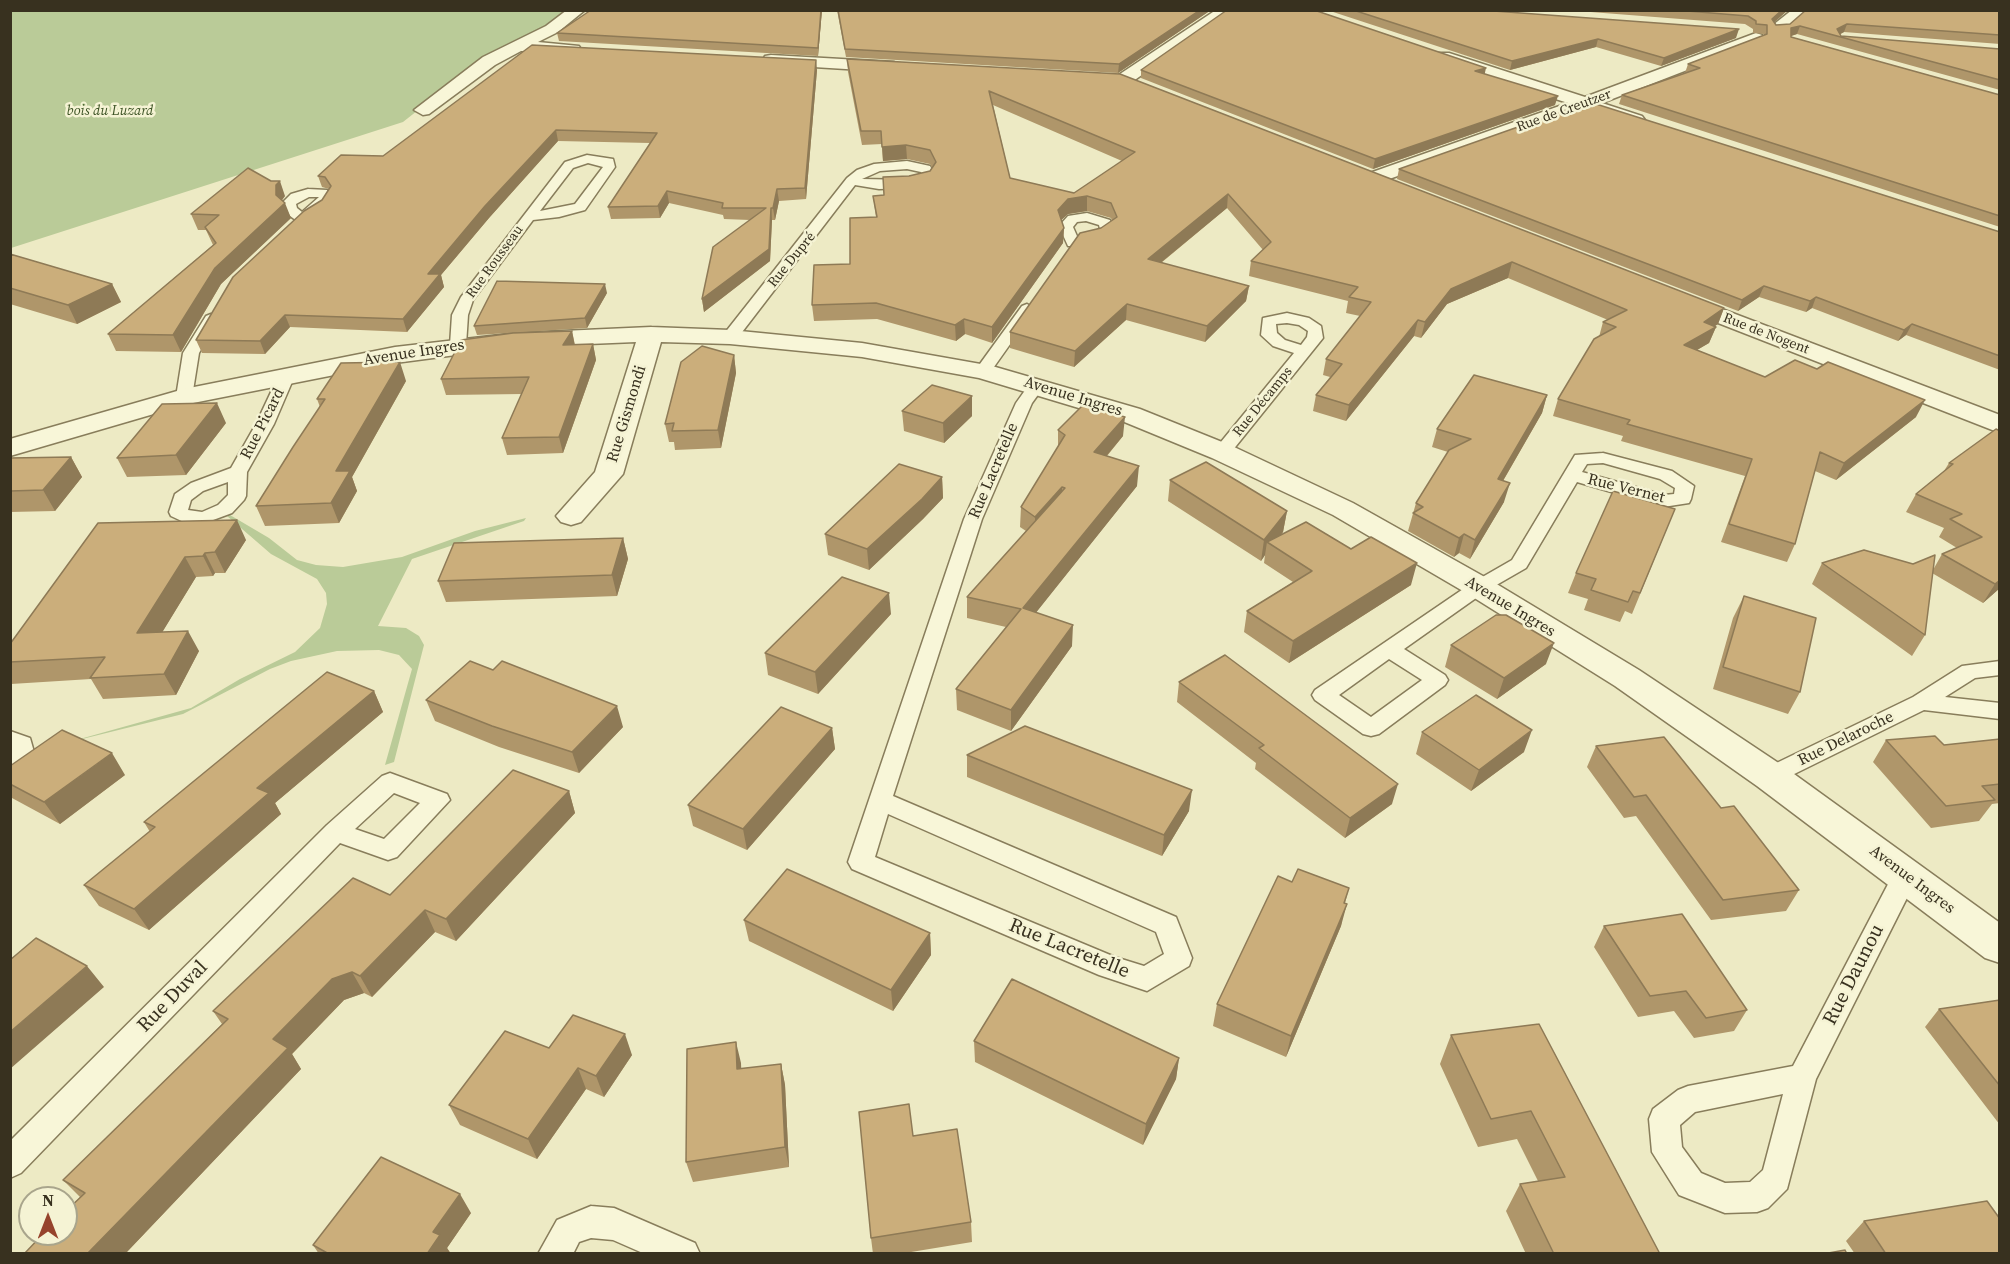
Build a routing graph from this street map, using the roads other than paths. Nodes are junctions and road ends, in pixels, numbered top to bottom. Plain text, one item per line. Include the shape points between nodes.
1 (578, 10) edge
2 (1227, 10) edge
3 (1802, 10) edge
4 (1779, 28) junction
5 (1745, 30) junction
6 (520, 46) junction
7 (591, 50) edge
8 (1423, 50) edge
9 (756, 60) edge
10 (910, 68) edge
11 (1125, 83) edge
12 (1586, 104) junction
13 (423, 110) dead end
14 (1655, 126) edge
15 (1350, 170) edge
16 (1371, 179) junction
17 (852, 181) junction
18 (1403, 191) edge
19 (530, 216) junction
20 (1657, 291) edge
21 (1034, 298) edge
22 (219, 305) edge
23 (651, 334) junction
24 (730, 337) junction
25 (458, 345) junction
26 (1304, 351) dead end
27 (983, 371) junction
28 (287, 375) junction
29 (1037, 386) junction
30 (184, 397) junction
31 (2000, 425) edge
32 (10, 448) edge
33 (1222, 452) junction
34 (238, 472) dead end
35 (1572, 475) junction
36 (571, 516) dead end
37 (1479, 587) junction
38 (1390, 650) dead end
39 (2000, 668) edge
40 (1921, 702) junction
41 (2000, 711) edge
42 (10, 739) edge
43 (10, 760) edge
44 (1770, 776) junction
45 (881, 801) junction
46 (336, 832) dead end
47 (1906, 874) junction
48 (2000, 946) edge
49 (1802, 1077) junction
50 (10, 1163) edge
51 (554, 1254) edge
52 (684, 1254) edge

1 - 6 street
2 - 11 street
3 - 4 street
4 - 5 street
4 - 5 street via 1794,38
5 - 12 street, Rue de Creutzer
6 - 7 street
6 - 13 street via 489,61
8 - 12 street
9 - 10 street
12 - 14 street
12 - 16 street, Rue de Creutzer
15 - 16 street
16 - 18 street
17 - 17 lane, Rue Dupré via 910,184 929,175 926,170 907,165 878,167
17 - 24 lane, Rue Dupré
19 - 19 lane, Rue Rousseau via 580,207 609,162 587,159 569,165
19 - 25 lane, Rue Rousseau via 466,300 460,315
20 - 31 street, Rue de Nogent
21 - 27 lane
22 - 30 lane via 191,353
23 - 24 street, Avenue Ingres
23 - 25 street, Avenue Ingres
23 - 36 street, Rue Gismondi via 609,474
24 - 27 street, Avenue Ingres via 852,349
25 - 28 street, Avenue Ingres
26 - 33 lane, Rue Décamps
27 - 29 street, Avenue Ingres
28 - 30 street, Avenue Ingres
28 - 34 lane, Rue Picard via 266,424
29 - 33 street, Avenue Ingres via 1131,415
29 - 45 lane, Rue Lacretelle via 1024,403 973,519
30 - 32 street, Avenue Ingres
33 - 37 street, Avenue Ingres via 1343,509
35 - 35 lane, Rue Vernet via 1663,501 1682,499 1685,486 1666,475 1604,458 1581,459
35 - 37 lane, Rue Vernet via 1519,564
37 - 38 lane, Rue Vernet
37 - 44 street, Avenue Ingres via 1626,678
39 - 40 lane, Rue Delaroche via 1970,671
40 - 41 lane
40 - 44 lane, Rue Delaroche
42 - 43 lane via 22,744 22,752
44 - 47 street, Avenue Ingres
45 - 45 lane, Rue Lacretelle via 1167,926 1179,958 1147,979 1109,968 861,862
46 - 50 lane, Rue Duval
47 - 48 street, Avenue Ingres
47 - 49 lane, Rue Daunou
49 - 49 lane, Rue Daunou via 1776,1178 1757,1197 1725,1198 1690,1184 1667,1152 1664,1119 1688,1100
51 - 52 lane via 568,1231 591,1222 614,1224

